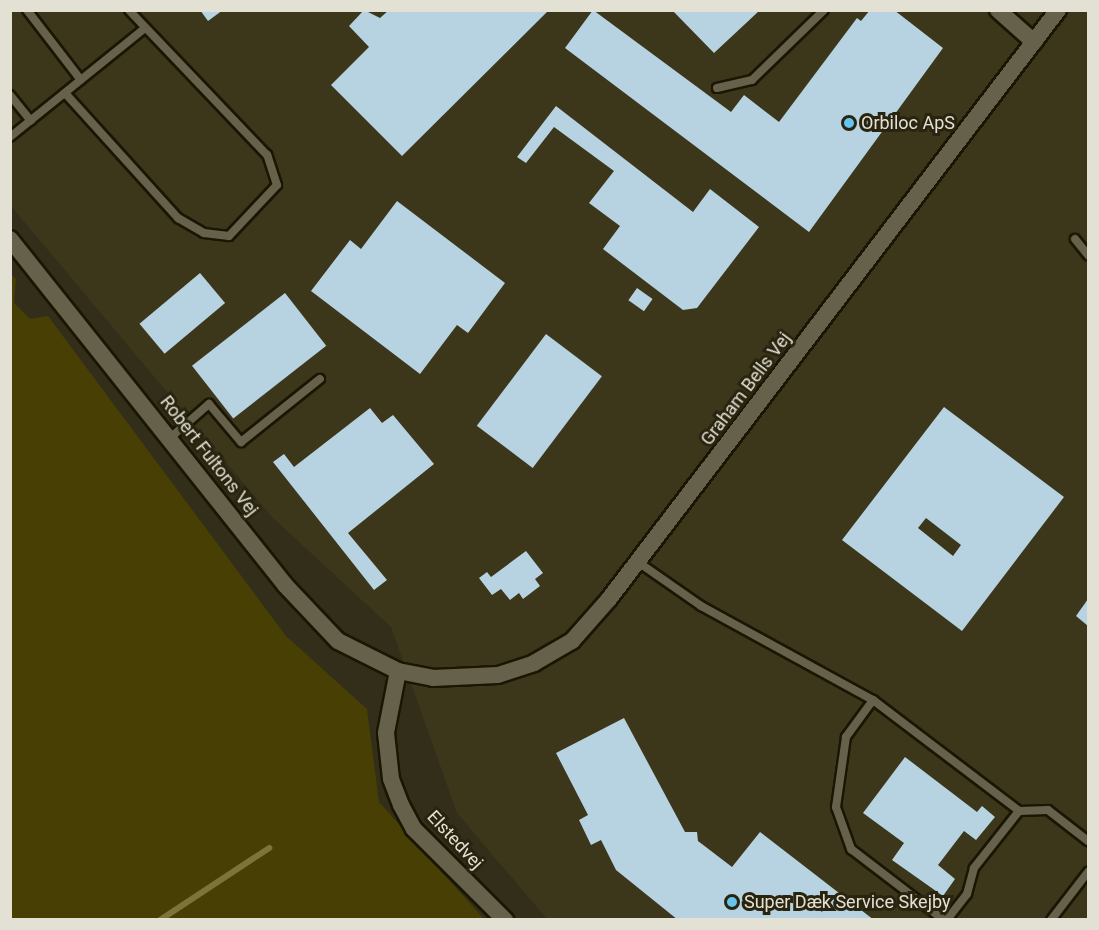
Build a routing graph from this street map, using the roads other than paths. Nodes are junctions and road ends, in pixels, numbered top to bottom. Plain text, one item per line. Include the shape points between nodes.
1 (27, 10) edge
2 (129, 10) edge
3 (824, 10) edge
4 (998, 10) edge
5 (1058, 10) edge
6 (144, 29) junction
7 (1034, 42) junction
8 (81, 80) junction
9 (717, 88) dead end
10 (65, 93) junction
11 (10, 96) edge
12 (31, 121) junction
13 (10, 137) edge
14 (10, 239) edge
15 (1074, 239) dead end
16 (1089, 255) edge
17 (320, 379) dead end
18 (170, 438) junction
19 (638, 562) junction
20 (398, 671) junction
21 (873, 700) junction
22 (1019, 811) junction
23 (1089, 841) edge
24 (1089, 872) edge
25 (505, 920) edge
26 (946, 920) edge
27 (1051, 920) edge

1 - 8 lane
2 - 6 lane
3 - 9 lane via 752,80
4 - 7 street
5 - 7 street, Graham Bells Vej
6 - 8 lane
6 - 10 lane via 267,155 277,185 229,236 204,233 178,218
7 - 19 street, Graham Bells Vej
8 - 10 lane
10 - 12 lane
11 - 12 lane
12 - 13 lane
14 - 18 street, Robert Fultons Vej
15 - 16 lane
17 - 18 lane via 241,442 209,404
18 - 20 street, Robert Fultons Vej via 311,615 338,641
19 - 20 street, Graham Bells Vej via 572,641 534,663 468,679
19 - 21 lane via 701,606
20 - 25 street, Elstedvej via 386,733 391,779 401,805 414,829
21 - 22 lane
21 - 26 lane via 846,737 836,807 851,849
22 - 23 lane via 1048,810
22 - 26 lane via 974,868 967,894
24 - 27 lane

